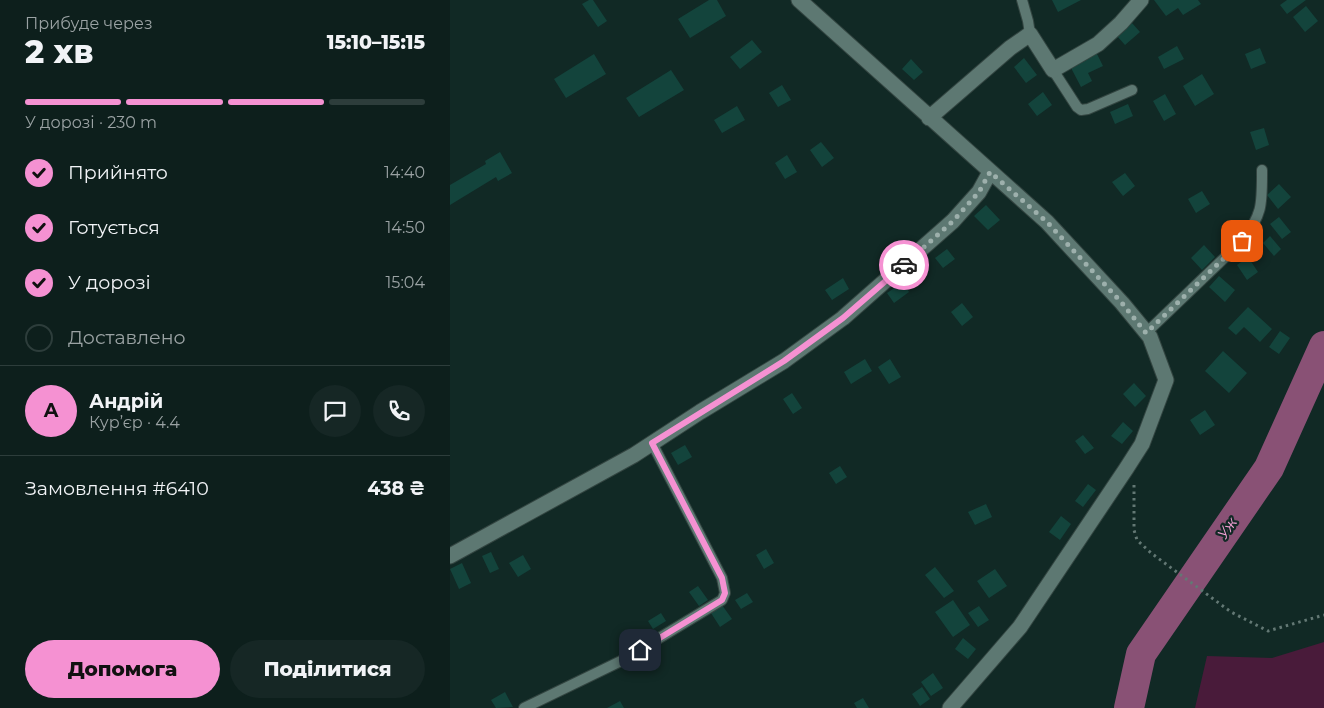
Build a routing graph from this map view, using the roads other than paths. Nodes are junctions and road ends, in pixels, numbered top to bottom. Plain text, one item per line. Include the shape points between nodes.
1 (799, 0) edge
2 (1022, 0) edge
3 (1141, 0) edge
4 (1030, 34) junction
5 (1053, 70) junction
6 (1132, 90) dead end
7 (929, 118) junction
8 (1262, 170) dead end
9 (990, 172) junction
10 (1146, 333) junction
11 (652, 443) junction
12 (450, 556) edge
13 (524, 708) edge
14 (950, 708) edge

1 - 7 street
2 - 4 lane
3 - 5 street via 1098,44
4 - 5 street
4 - 7 street
5 - 6 lane via 1082,110
7 - 9 street
8 - 10 lane via 1260,212 1255,224 1242,241
9 - 10 street via 1047,222
9 - 11 street via 979,192 953,221 843,318 784,361
10 - 14 street via 1166,380 1142,444 1020,627
11 - 12 street
11 - 13 lane via 722,578 725,593 722,600 623,660

